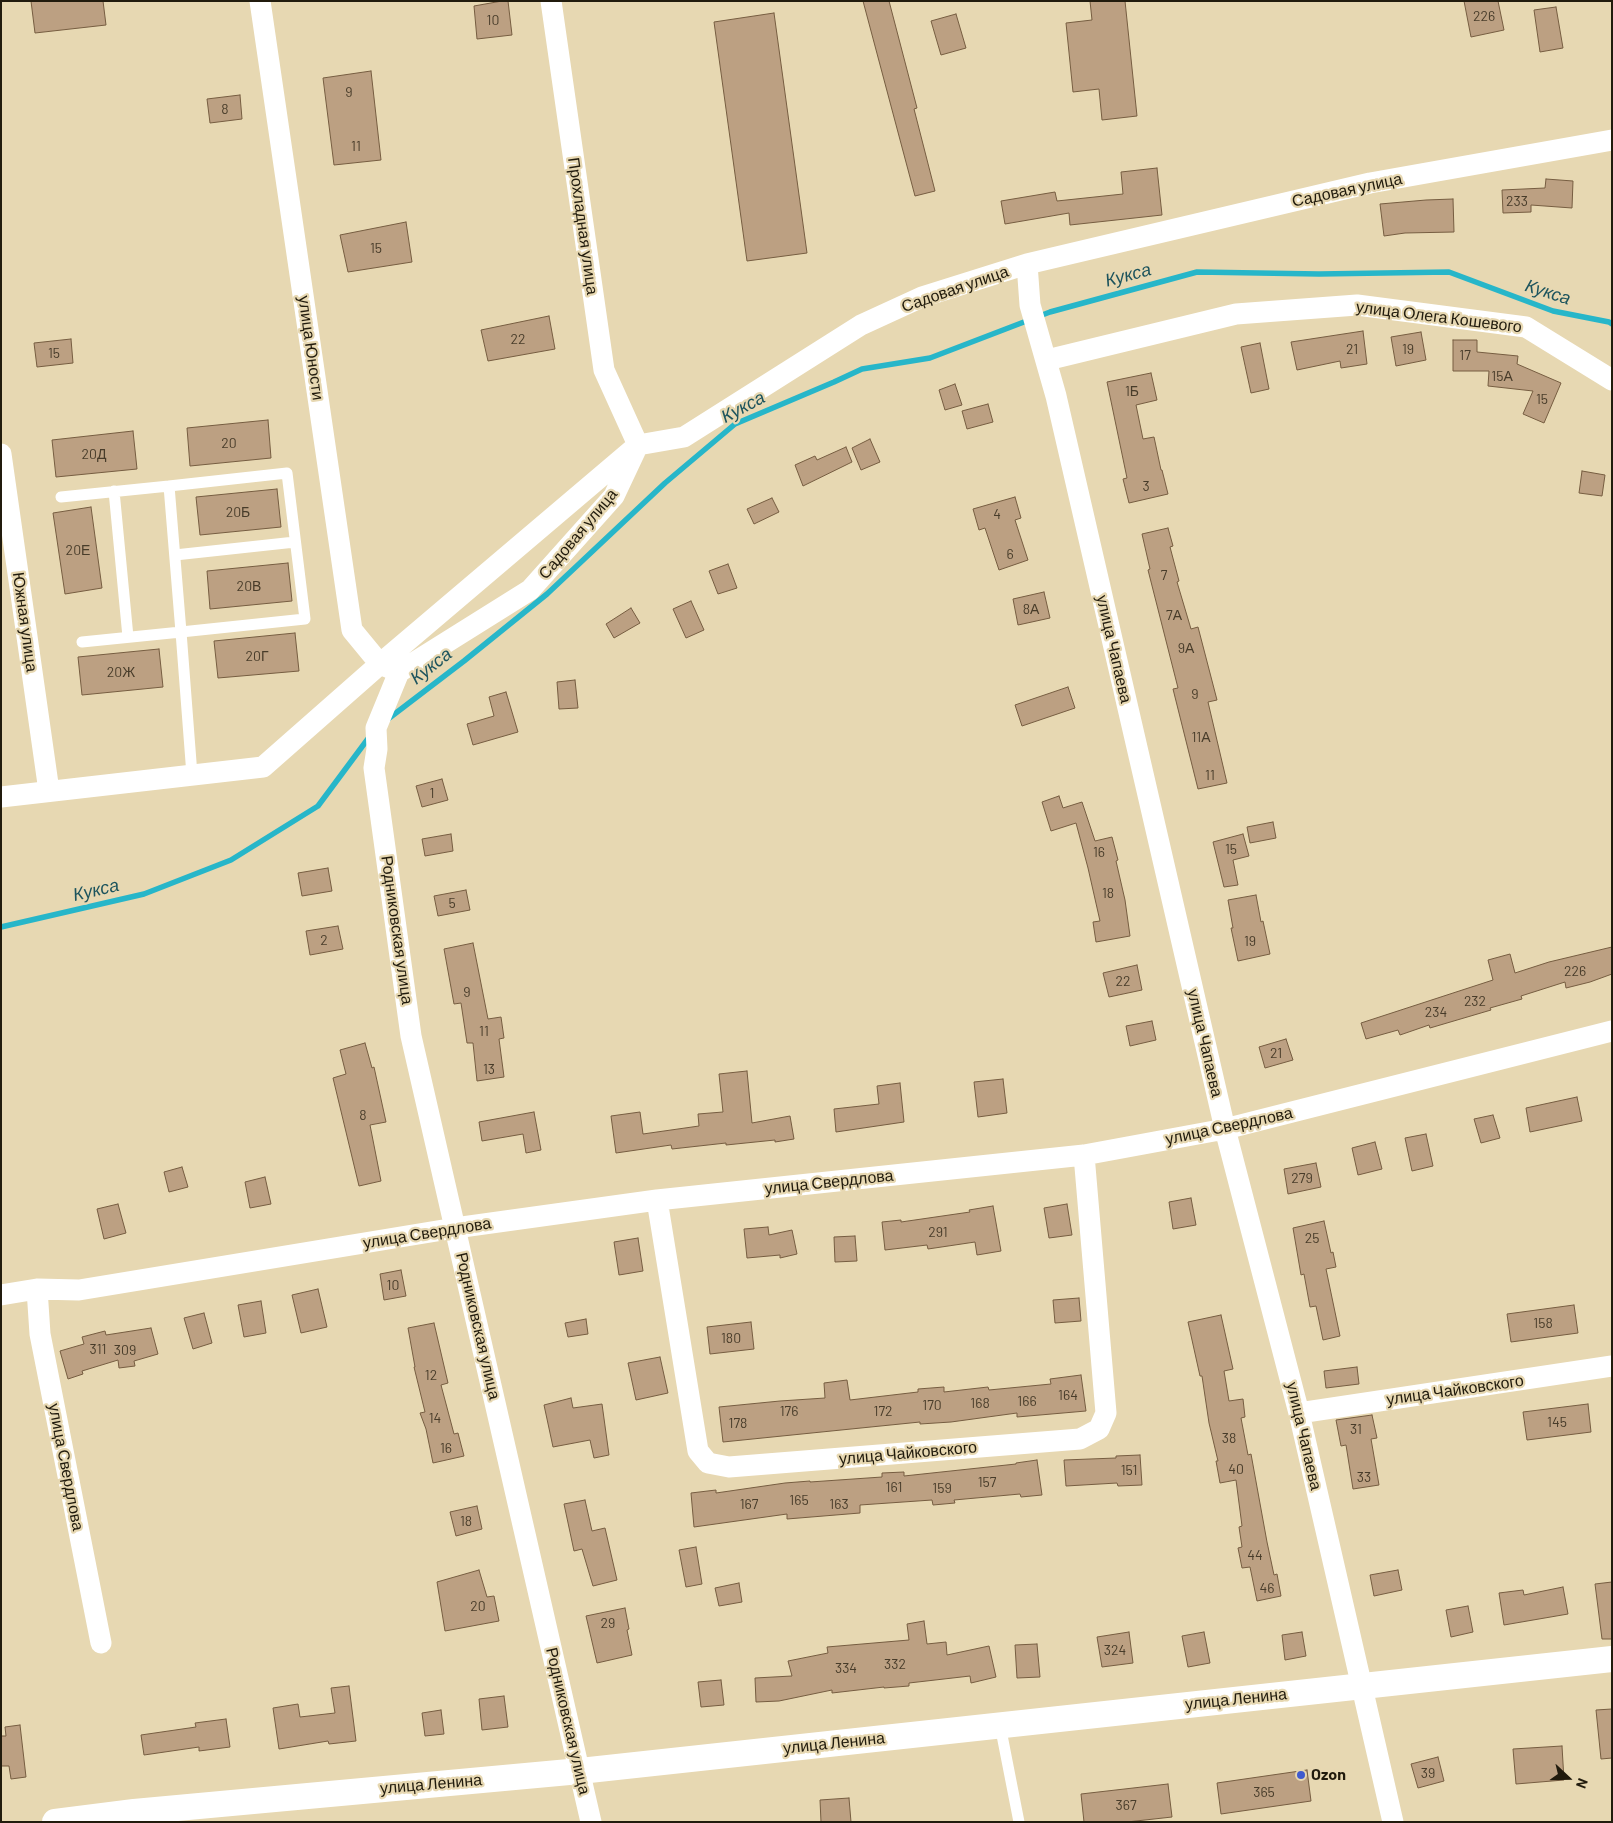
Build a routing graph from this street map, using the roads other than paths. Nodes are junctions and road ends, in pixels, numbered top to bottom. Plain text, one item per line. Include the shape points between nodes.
1 (260, 1) edge
2 (551, 1) edge
3 (1612, 140) edge
4 (1026, 264) junction
5 (1047, 360) junction
6 (1612, 380) edge
7 (638, 445) junction
8 (1, 454) edge
9 (169, 486) junction
10 (114, 491) junction
11 (61, 497) dead end
12 (295, 542) junction
13 (175, 555) junction
14 (181, 632) junction
15 (128, 637) junction
16 (82, 642) dead end
17 (389, 668) junction
18 (192, 775) junction
19 (49, 791) junction
20 (1, 797) edge
21 (1612, 1031) edge
22 (1225, 1130) junction
23 (1084, 1155) junction
24 (657, 1200) junction
25 (455, 1228) junction
26 (37, 1289) junction
27 (1, 1295) edge
28 (1612, 1366) edge
29 (1299, 1413) junction
30 (100, 1643) dead end
31 (1612, 1659) edge
32 (1360, 1685) junction
33 (1000, 1725) junction
34 (580, 1771) junction
35 (134, 1817) edge
36 (55, 1822) edge
37 (591, 1822) edge
38 (1018, 1822) edge
39 (1392, 1822) edge

1 - 17 street, улица Юности via 352,630 368,651
2 - 7 street, Прохладная улица via 604,370
3 - 4 street, Садовая улица via 1370,184
4 - 5 street, улица Чапаева via 1030,305
4 - 7 street, Садовая улица via 922,297 861,325 684,437
5 - 6 street, улица Олега Кошевого via 1236,314 1357,305 1526,327
5 - 22 street, улица Чапаева
7 - 17 street
7 - 17 street, Садовая улица via 614,496 530,590
8 - 19 street, Южная улица
9 - 10 lane
9 - 12 lane via 287,472
9 - 13 lane
10 - 11 lane
10 - 15 lane
12 - 13 lane
12 - 14 lane via 305,618
13 - 14 lane
14 - 15 lane
14 - 18 lane
15 - 16 lane
17 - 18 street via 263,767
17 - 25 street, Родниковская улица via 376,728 374,768 411,1036
18 - 19 street
19 - 20 street
21 - 22 street, улица Свердлова
22 - 23 street, улица Свердлова
22 - 29 street, улица Чапаева
23 - 24 street, улица Свердлова
23 - 24 street, улица Чайковского via 1106,1413 1099,1429 1080,1439 729,1467 708,1463 698,1451
24 - 25 street, улица Свердлова
25 - 26 street, улица Свердлова via 79,1290
25 - 34 street, Родниковская улица
26 - 27 street, улица Свердлова
26 - 30 street, улица Свердлова via 40,1334
28 - 29 street, улица Чайковского
29 - 32 street, улица Чапаева
31 - 32 street, улица Ленина
32 - 33 street, улица Ленина
32 - 39 street, улица Чапаева
33 - 34 street, улица Ленина
33 - 38 lane
34 - 35 street, улица Ленина
34 - 37 street, Родниковская улица
35 - 36 street, улица Ленина

